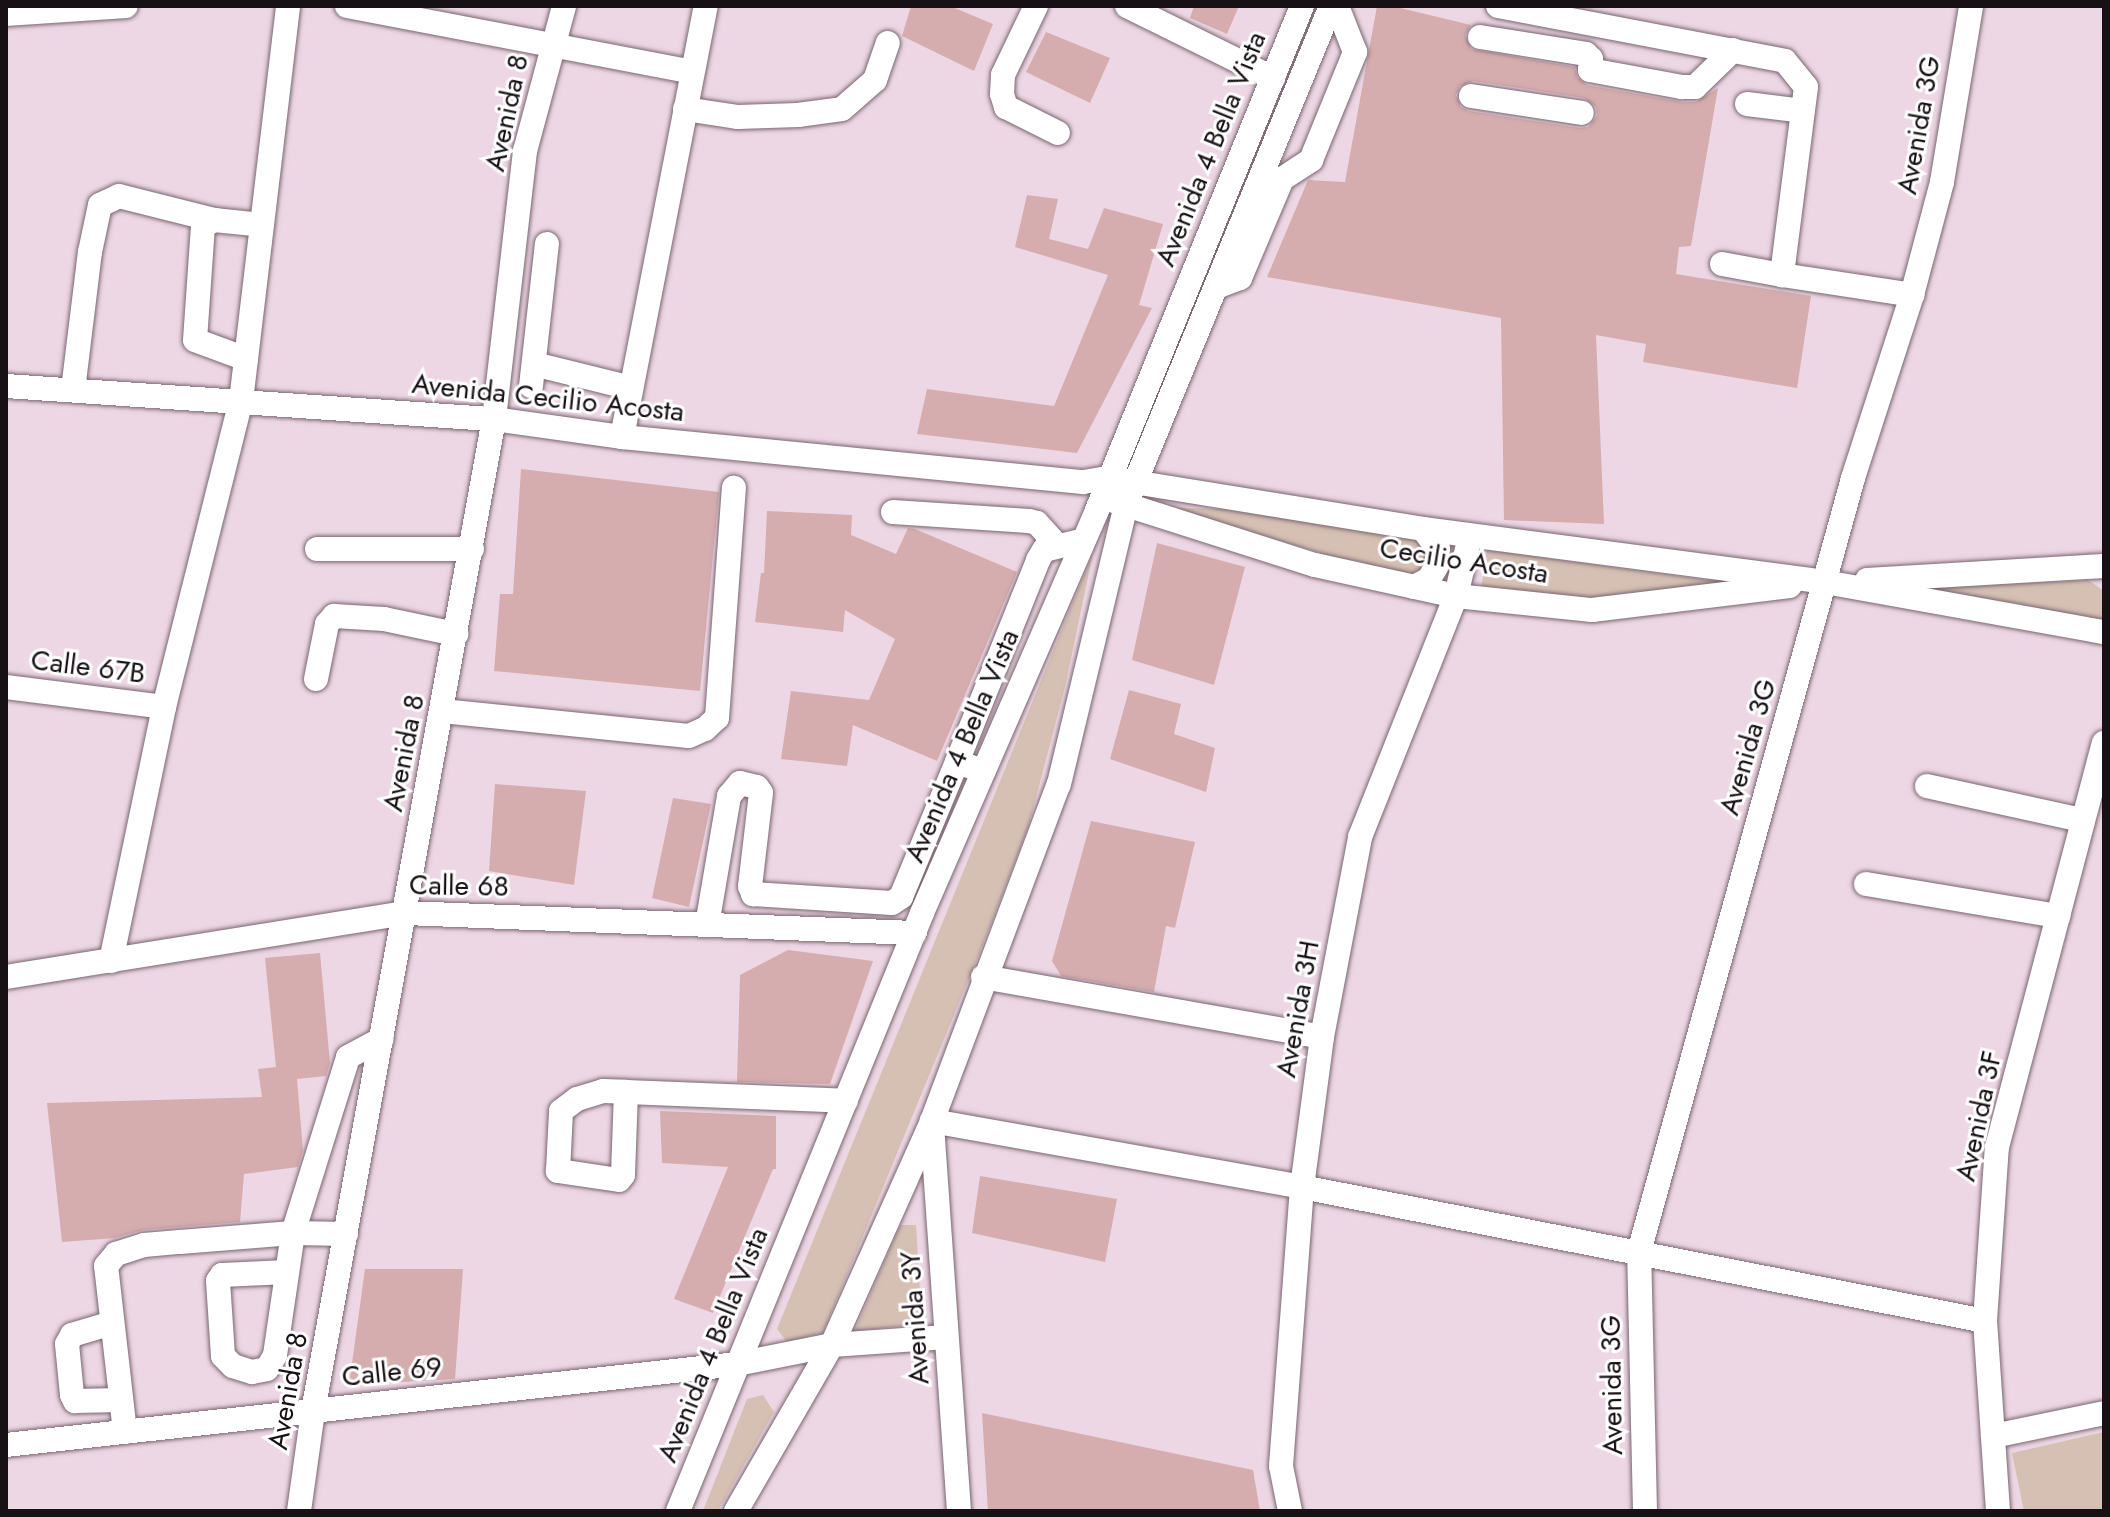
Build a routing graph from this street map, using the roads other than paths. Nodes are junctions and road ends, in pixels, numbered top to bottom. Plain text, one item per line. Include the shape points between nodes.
1 (126, 6) edge
2 (288, 6) edge
3 (347, 6) edge
4 (564, 6) edge
5 (706, 6) edge
6 (1036, 6) edge
7 (1127, 6) edge
8 (1302, 6) edge
9 (1334, 6) edge
10 (1498, 6) edge
11 (1971, 6) edge
12 (6, 14) edge
13 (474, 17) edge
14 (1480, 37) dead end
15 (552, 43) junction
16 (888, 43) dead end
17 (1733, 50) junction
18 (692, 72) junction
19 (1273, 78) junction
20 (1471, 96) dead end
21 (1747, 104) dead end
22 (685, 109) junction
23 (1803, 111) junction
24 (1582, 113) dead end
25 (1058, 133) dead end
26 (214, 220) junction
27 (262, 225) junction
28 (547, 244) dead end
29 (1722, 264) dead end
30 (1782, 275) junction
31 (1216, 287) junction
32 (1912, 295) junction
33 (509, 304) junction
34 (540, 307) junction
35 (246, 359) junction
36 (6, 386) edge
37 (631, 388) junction
38 (73, 390) junction
39 (241, 401) junction
40 (494, 419) junction
41 (622, 437) junction
42 (1135, 482) junction
43 (734, 488) dead end
44 (1106, 488) junction
45 (1126, 505) junction
46 (893, 512) dead end
47 (1423, 529) junction
48 (1470, 536) junction
49 (1084, 540) junction
50 (1057, 545) junction
51 (317, 549) dead end
52 (472, 549) junction
53 (2104, 566) edge
54 (1825, 582) junction
55 (1414, 587) junction
56 (1456, 596) junction
57 (2104, 632) edge
58 (456, 634) junction
59 (316, 679) dead end
60 (6, 687) edge
61 (164, 707) junction
62 (442, 711) junction
63 (2104, 743) edge
64 (957, 762) junction
65 (983, 771) junction
66 (1927, 786) dead end
67 (2082, 820) junction
68 (1866, 884) dead end
69 (405, 913) junction
70 (2058, 916) junction
71 (707, 925) junction
72 (915, 933) junction
73 (111, 961) junction
74 (6, 977) edge
75 (983, 977) junction
76 (1322, 1037) junction
77 (382, 1039) junction
78 (626, 1092) dead end
79 (846, 1101) junction
80 (932, 1121) junction
81 (1302, 1187) junction
82 (293, 1233) junction
83 (346, 1234) junction
84 (1639, 1252) junction
85 (287, 1272) dead end
86 (1985, 1321) junction
87 (112, 1323) junction
88 (946, 1337) junction
89 (832, 1345) junction
90 (737, 1364) junction
91 (121, 1400) junction
92 (313, 1411) junction
93 (2104, 1413) edge
94 (125, 1432) junction
95 (1993, 1436) junction
96 (6, 1445) edge
97 (299, 1511) edge
98 (678, 1511) edge
99 (736, 1511) edge
100 (959, 1511) edge
101 (1290, 1511) edge
102 (1645, 1511) edge
103 (1998, 1511) edge

1 - 12 street
2 - 27 street
3 - 13 street
4 - 15 street, Avenida 8
5 - 18 street
6 - 25 street via 1003,75 1002,94 1006,107
7 - 19 street
8 - 19 street, Avenida 4 Bella Vista
9 - 31 street, Avenida 4 Bella Vista
9 - 31 street via 1355,52 1311,160 1282,179 1240,278
10 - 17 street
11 - 32 street, Avenida 3G via 1942,182
13 - 15 street
14 - 17 street via 1586,54 1590,70 1682,87 1695,87
15 - 18 street
15 - 33 street, Avenida 8 via 525,151
16 - 22 street via 875,80 842,109 738,117
17 - 23 street via 1785,61 1806,87
18 - 22 street
19 - 44 street, Avenida 4 Bella Vista
20 - 24 street
21 - 23 street
22 - 37 street
23 - 30 street
26 - 27 street
26 - 35 street via 203,226 195,340
26 - 38 street via 119,196 100,205
27 - 35 street
28 - 34 street
29 - 30 street
30 - 32 street
31 - 42 street, Avenida 4 Bella Vista
32 - 54 street, Avenida 3G
33 - 34 street
33 - 40 street, Avenida 8
34 - 37 street via 533,375
35 - 39 street
36 - 38 street, Avenida Cecilio Acosta
37 - 41 street
38 - 39 street, Avenida Cecilio Acosta
39 - 40 street, Avenida Cecilio Acosta
39 - 61 street
40 - 41 street, Avenida Cecilio Acosta
40 - 52 street, Avenida 8
41 - 44 street, Avenida Cecilio Acosta
42 - 44 street, Cecilio Acosta
42 - 45 street, Avenida 4 Bella Vista
42 - 47 street, Cecilio Acosta
43 - 62 street via 717,718 705,729 689,736
44 - 45 street, Cecilio Acosta
44 - 49 street, Avenida 4 Bella Vista
45 - 55 street, Cecilio Acosta via 1315,565
45 - 75 street, Avenida 4 Bella Vista via 1059,784
46 - 50 street via 1029,521
47 - 48 street, Cecilio Acosta
47 - 55 street via 1438,549 1436,567 1429,579
48 - 54 street, Cecilio Acosta
48 - 56 street, Avenida 3H
49 - 50 street
49 - 65 street, Avenida 4 Bella Vista
50 - 64 street via 1044,550 1038,560
51 - 52 street
52 - 58 street, Avenida 8
53 - 54 street
54 - 56 street, Cecilio Acosta via 1592,610
54 - 57 street, Cecilio Acosta
54 - 84 street, Avenida 3G
55 - 56 street, Cecilio Acosta
56 - 76 street, Avenida 3H via 1360,837
58 - 59 street via 384,619 334,616 327,624
58 - 62 street, Avenida 8
60 - 61 street, Calle 67B
61 - 73 street
62 - 69 street, Avenida 8
63 - 67 street, Avenida 3F
64 - 65 street
64 - 71 street via 901,897 892,903 753,894 761,793 751,784 735,786
65 - 72 street, Avenida 4 Bella Vista
66 - 67 street
67 - 70 street, Avenida 3F
68 - 70 street
69 - 71 street, Calle 68
69 - 73 street, Calle 68
69 - 77 street, Avenida 8
70 - 86 street, Avenida 3F via 1997,1147
71 - 72 street, Calle 68
72 - 79 street, Avenida 4 Bella Vista
73 - 74 street, Calle 68
75 - 76 street
75 - 80 street, Avenida 4 Bella Vista
76 - 81 street, Avenida 3H
77 - 82 street via 348,1057
77 - 83 street, Avenida 8
78 - 79 street
79 - 90 street, Avenida 4 Bella Vista
80 - 81 street
80 - 88 street, Avenida 3Y
80 - 89 street, Avenida 4 Bella Vista
81 - 84 street
81 - 101 street, Avenida 3H via 1281,1466
82 - 83 street
82 - 85 street
82 - 87 street via 144,1245 116,1254 106,1266
83 - 92 street, Avenida 8
84 - 86 street
84 - 102 street, Avenida 3G
86 - 95 street, Avenida 3F
87 - 91 street
87 - 91 street via 72,1335 67,1344 72,1395 75,1401
88 - 89 street, Calle 69
88 - 100 street, Avenida 3Y
89 - 90 street, Calle 69
89 - 99 street, Avenida 4 Bella Vista
90 - 92 street, Calle 69
90 - 98 street, Avenida 4 Bella Vista
91 - 94 street
92 - 94 street, Calle 69
92 - 97 street, Avenida 8
93 - 95 street
94 - 96 street, Calle 69
95 - 103 street, Avenida 3F

